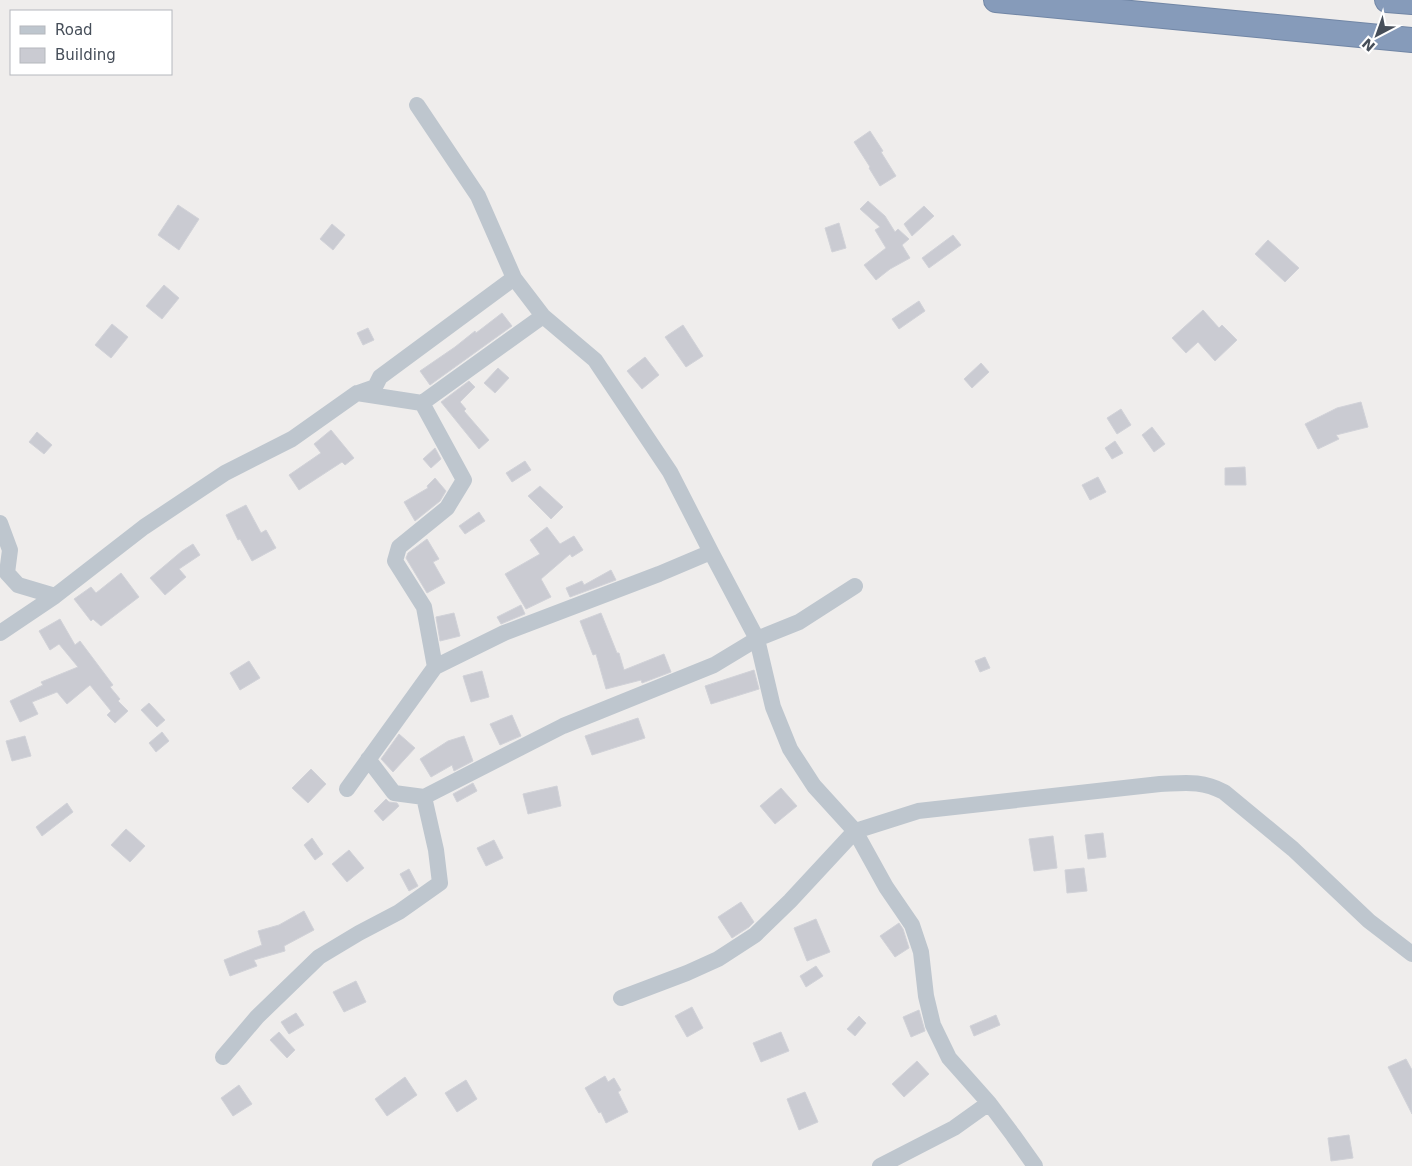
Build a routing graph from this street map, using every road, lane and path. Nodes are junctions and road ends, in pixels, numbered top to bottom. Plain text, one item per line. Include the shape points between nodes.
1 (996, 0) edge
2 (1387, 0) edge
3 (1412, 2) edge
4 (1412, 40) edge
5 (417, 106) dead end
6 (514, 278) junction
7 (543, 316) junction
8 (357, 393) junction
9 (422, 403) junction
10 (0, 523) edge
11 (711, 552) junction
12 (855, 586) dead end
13 (55, 596) junction
14 (0, 633) edge
15 (757, 639) junction
16 (435, 667) junction
17 (368, 759) junction
18 (347, 789) dead end
19 (424, 798) junction
20 (855, 831) junction
21 (1412, 954) edge
22 (621, 998) dead end
23 (223, 1057) dead end
24 (989, 1103) junction
25 (880, 1166) edge
26 (1035, 1166) edge

1 - 4 highway
2 - 3 highway
5 - 6 street via 478,196
6 - 7 street
6 - 8 street via 380,378 375,387
7 - 9 street
7 - 11 street via 595,360 670,472
8 - 9 street
8 - 13 street via 292,439 224,473 144,527
9 - 16 street via 464,480 447,508 399,547 394,561 424,607
10 - 13 street via 10,550 7,573 18,585
11 - 15 street
11 - 16 street via 504,633
12 - 15 street via 799,622
13 - 14 street
15 - 19 street via 714,665 563,726
15 - 20 street via 773,707 790,749 814,786
16 - 17 street
17 - 18 street
17 - 19 street via 394,793
19 - 23 street via 440,883 399,912 319,957 257,1017
20 - 21 street via 918,811 1160,784 1191,782 1211,785 1293,849 1368,921
20 - 22 street via 755,935 718,959
20 - 24 street via 912,926 921,952 933,1025 949,1058
24 - 25 street via 954,1128
24 - 26 street

